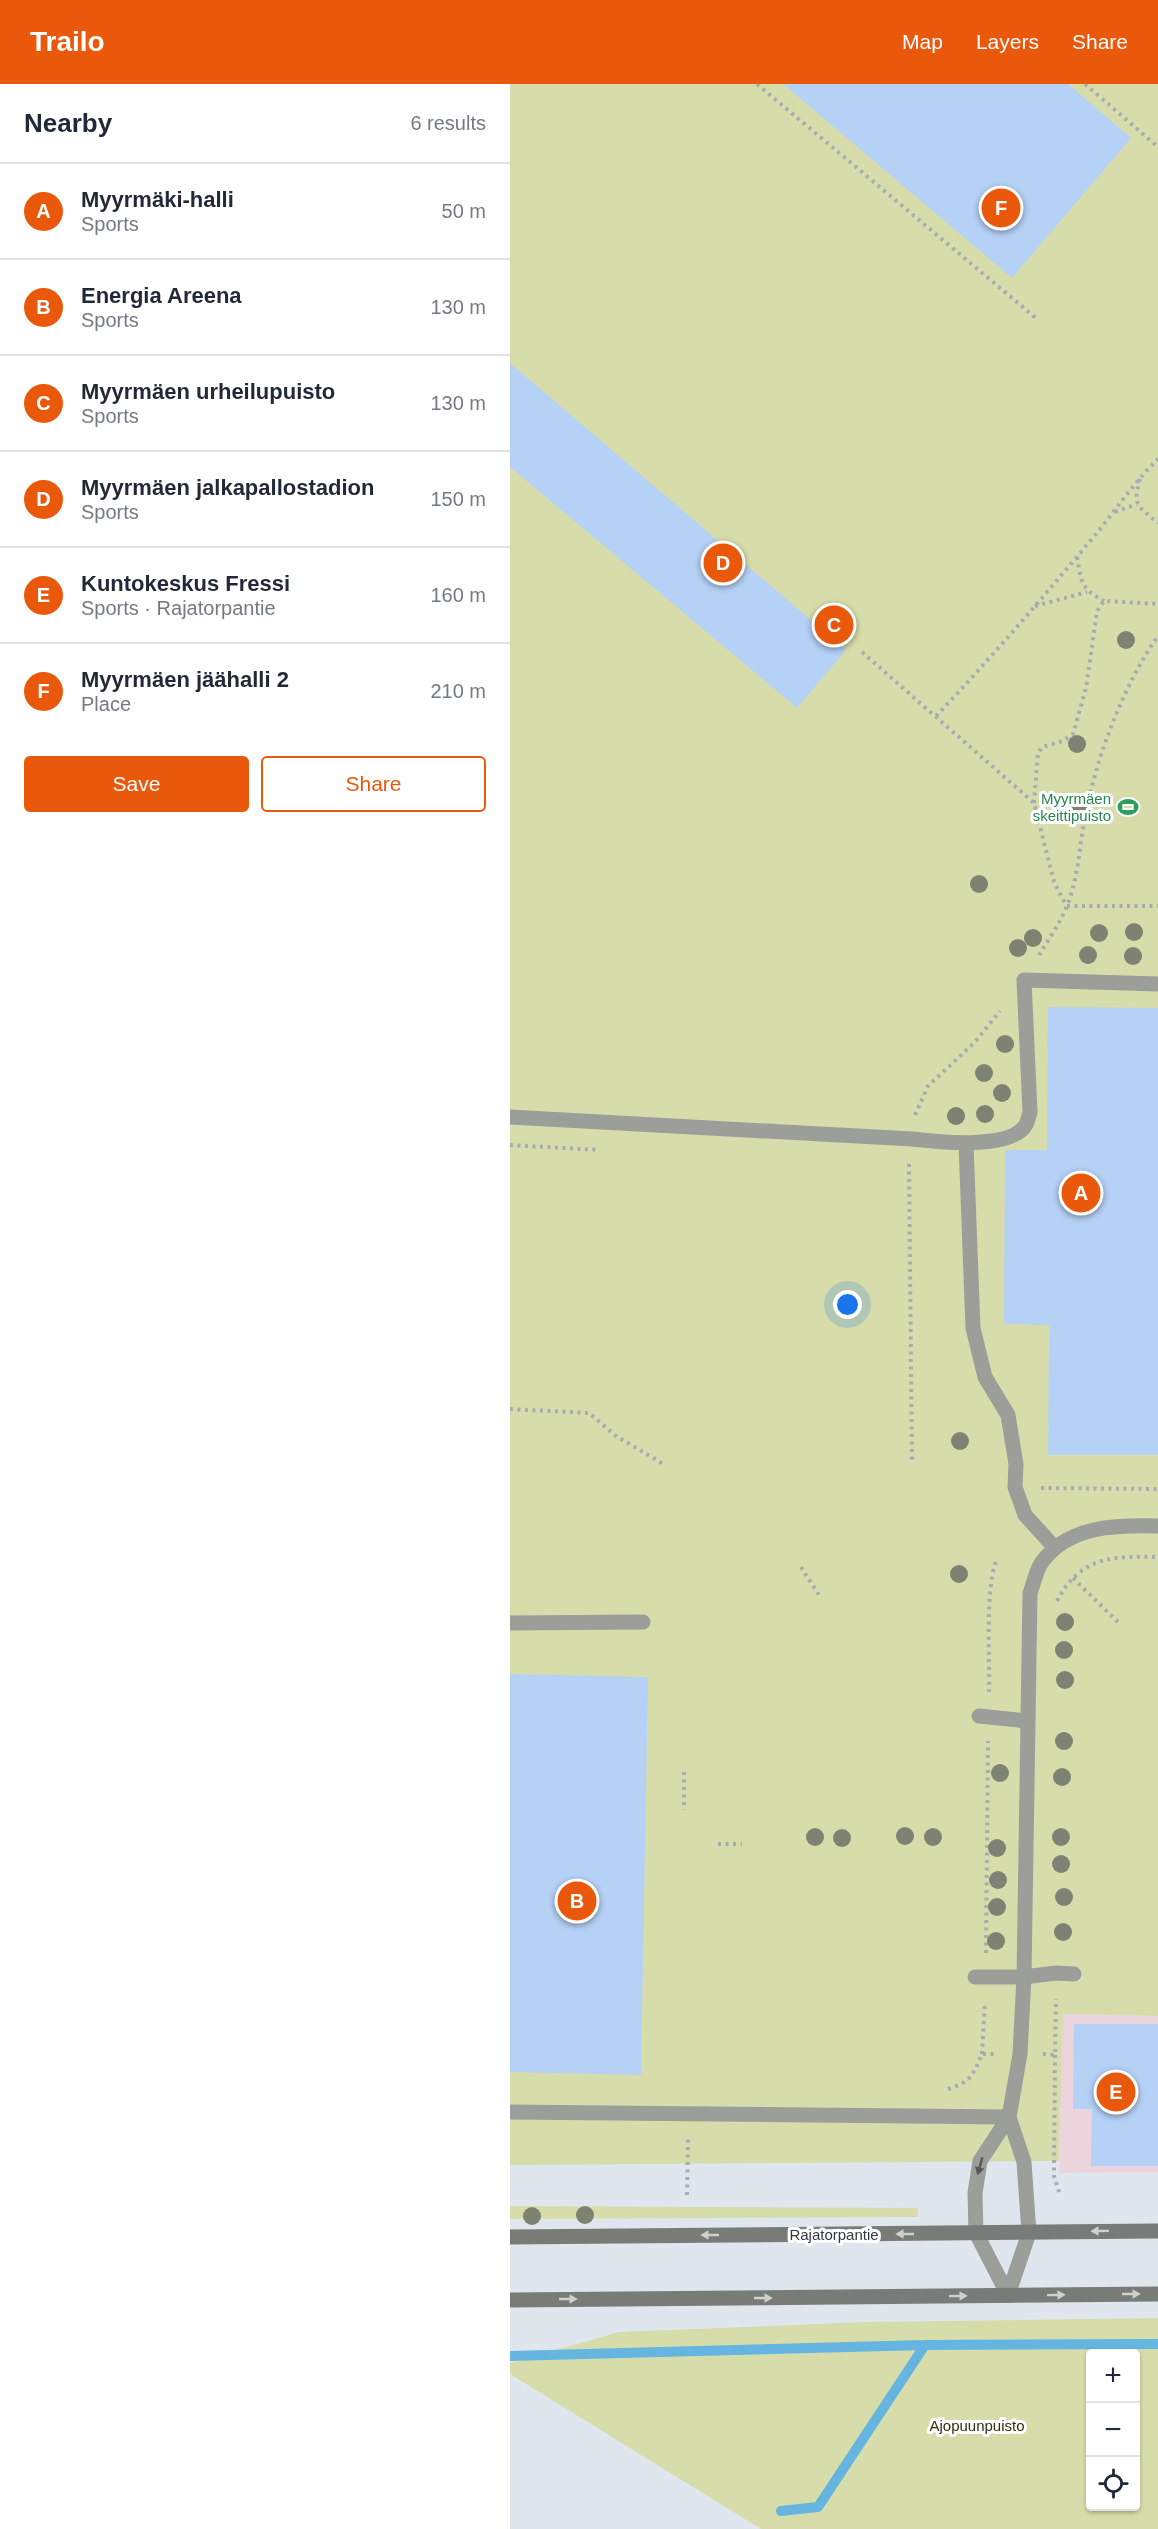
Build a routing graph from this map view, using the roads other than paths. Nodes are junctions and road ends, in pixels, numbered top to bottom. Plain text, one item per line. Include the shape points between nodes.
1 (1158, 984) edge
2 (510, 1116) edge
3 (966, 1144) junction
4 (1158, 1526) edge
5 (1055, 1548) junction
6 (643, 1622) dead end
7 (510, 1623) edge
8 (984, 1716) road end
9 (1027, 1721) junction
10 (1074, 1974) dead end
11 (981, 1977) road end
12 (1024, 1977) junction
13 (510, 2112) edge
14 (1009, 2117) junction
15 (1158, 2231) edge
16 (976, 2233) junction
17 (1029, 2233) junction
18 (510, 2237) edge
19 (1158, 2294) edge
20 (1008, 2295) junction
21 (510, 2300) edge

1 - 3 street via 1024,980 1030,1112 1025,1126 1014,1135
2 - 3 street
3 - 5 street via 974,1328 986,1377 1008,1415 1016,1464 1015,1487 1025,1515
4 - 5 street via 1116,1525 1082,1532
5 - 9 street via 1041,1563 1030,1593
6 - 7 street
8 - 9 street
9 - 12 street
10 - 12 street
11 - 12 street
12 - 14 street via 1020,2054
13 - 14 street
14 -> 16 street via 980,2161 975,2193
14 - 17 street via 1024,2162
15 -> 17 main road, Rajatorpantie
16 - 17 main road, Rajatorpantie
16 -> 18 main road, Rajatorpantie
16 - 20 street
17 - 20 street
20 -> 19 main road
21 -> 20 main road

